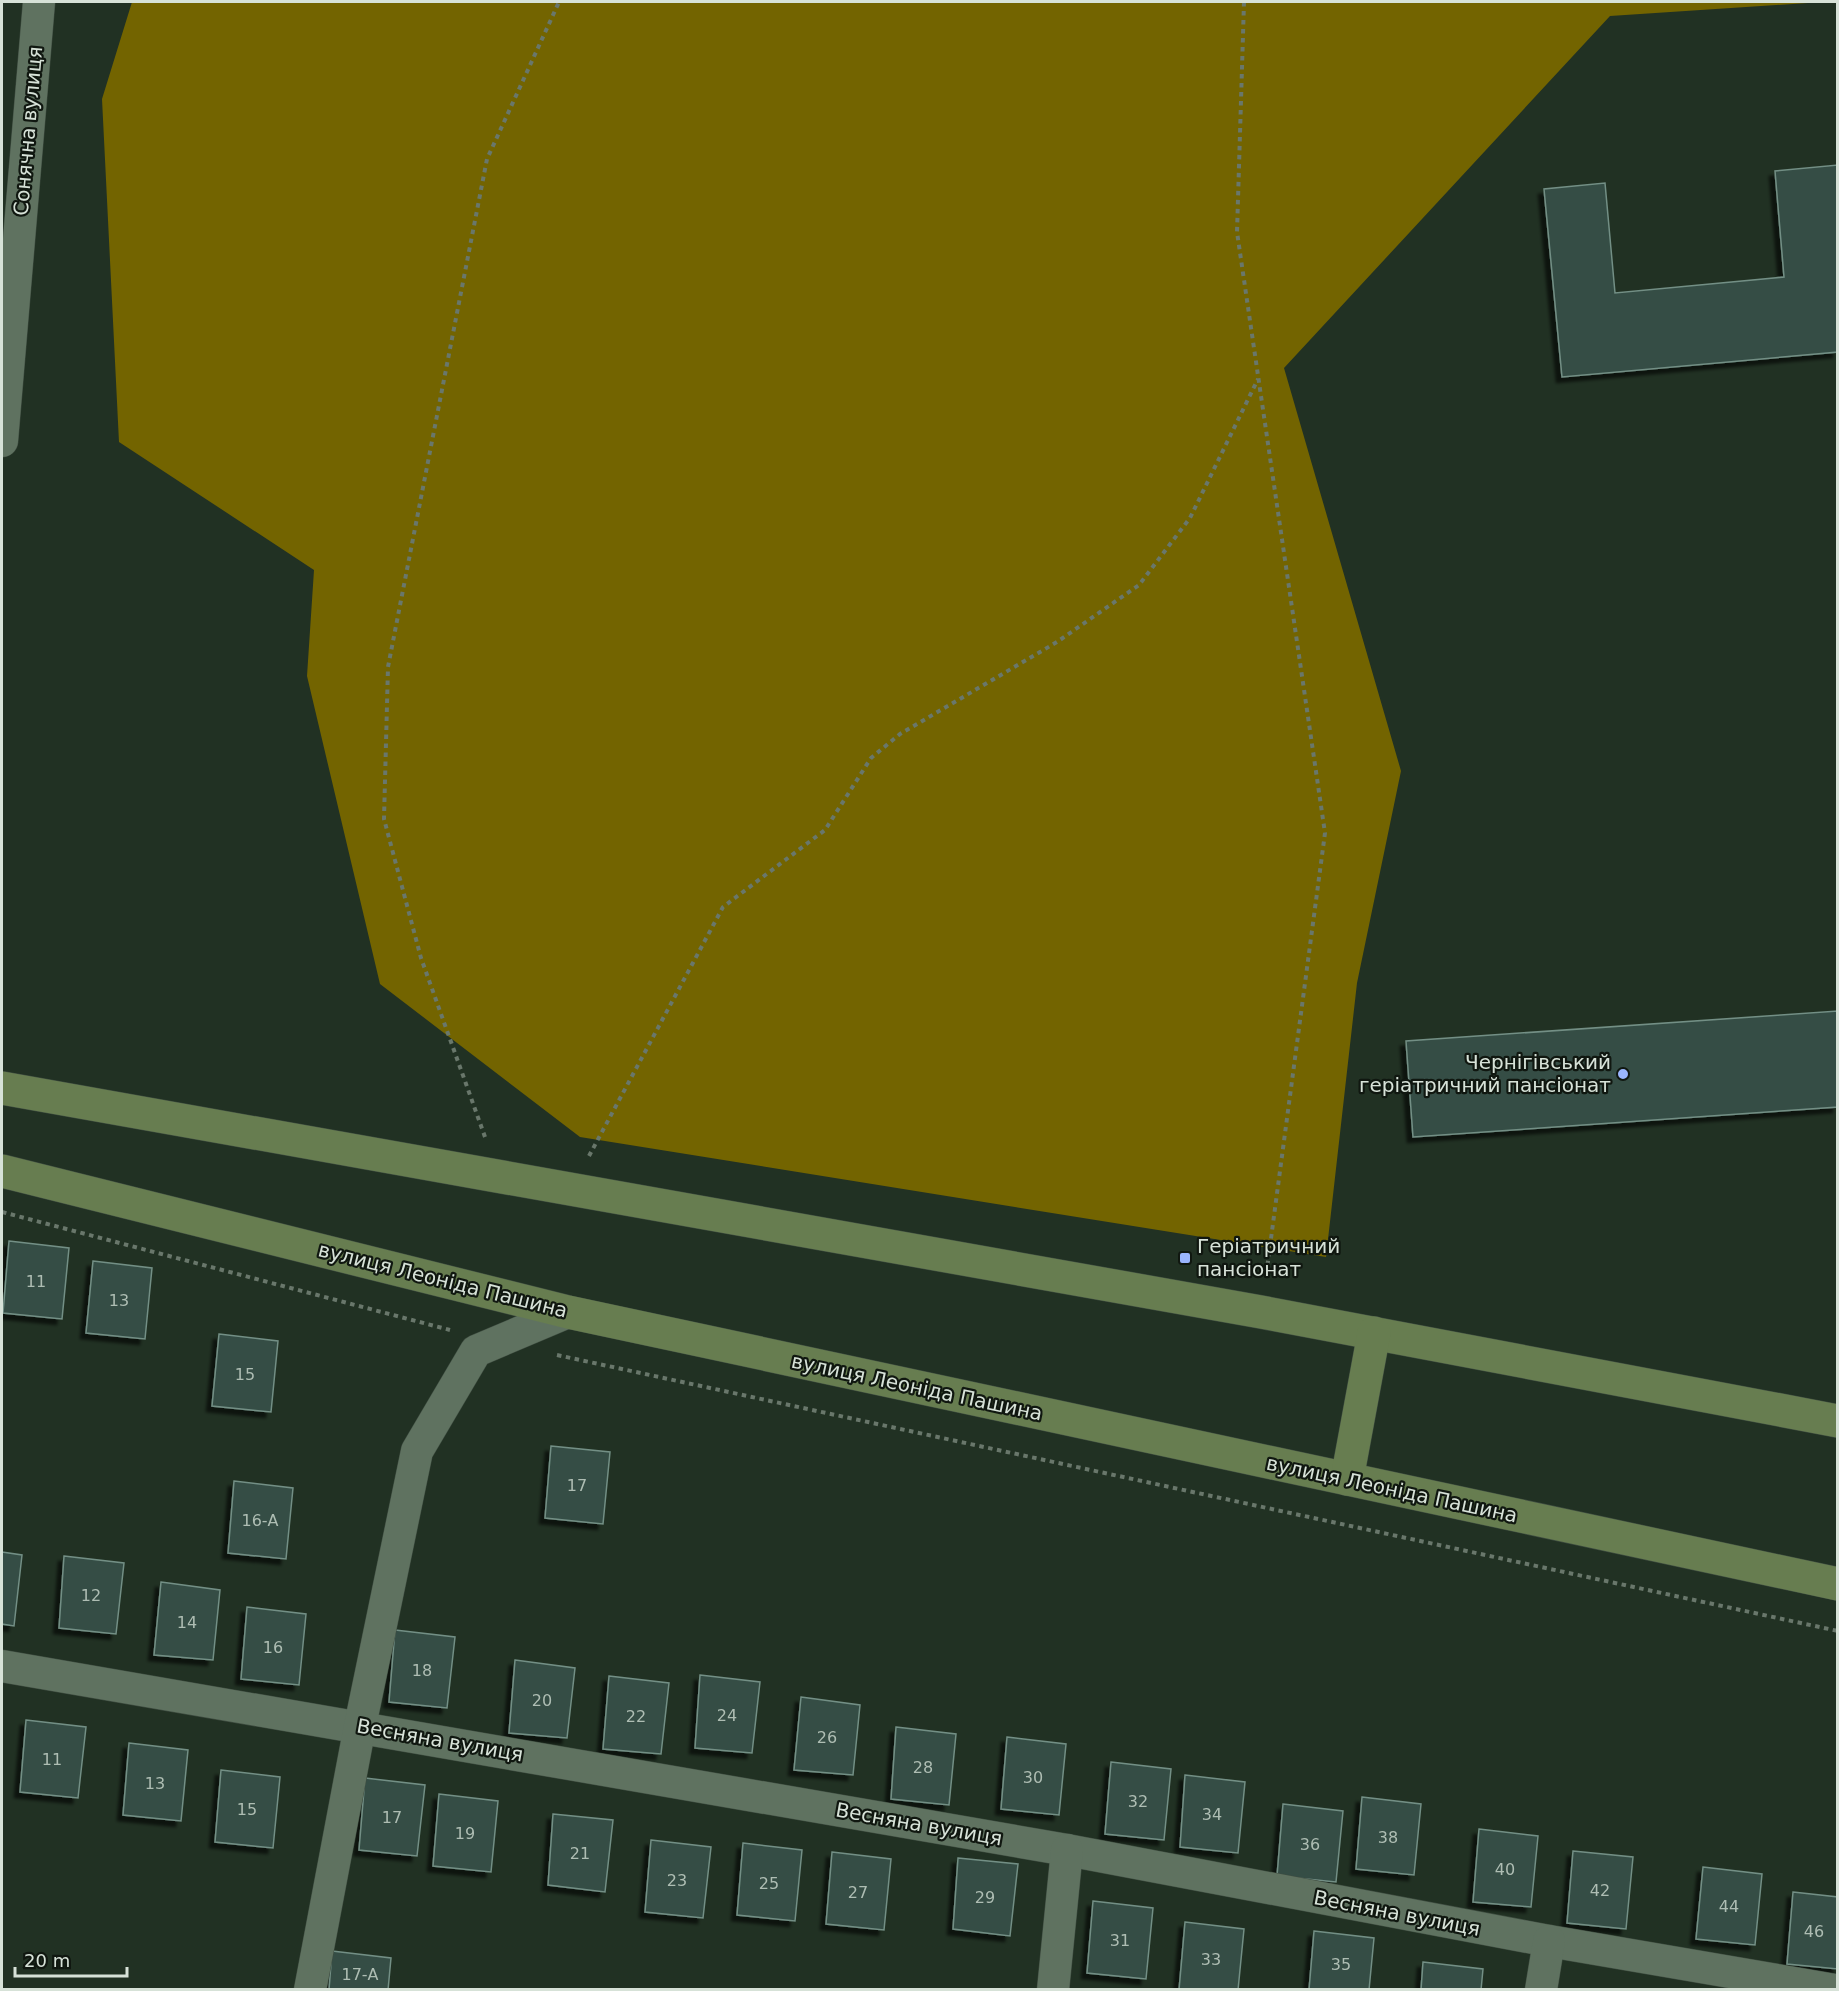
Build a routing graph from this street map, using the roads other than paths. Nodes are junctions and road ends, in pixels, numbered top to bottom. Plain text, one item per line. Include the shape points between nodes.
1 (39, 2) edge
2 (2, 441) edge
3 (2, 1088) edge
4 (2, 1171) edge
5 (568, 1312) junction
6 (1374, 1334) junction
7 (1838, 1421) edge
8 (1347, 1479) junction
9 (1838, 1584) edge
10 (2, 1666) edge
11 (360, 1726) junction
12 (1067, 1850) junction
13 (1549, 1941) junction
14 (310, 1989) edge
15 (1053, 1989) edge
16 (1541, 1989) edge
17 (1835, 1989) edge

1 - 2 street, Сонячна вулиця
3 - 6 main road
4 - 5 main road, вулиця Леоніда Пашина
5 - 8 main road, вулиця Леоніда Пашина
5 - 11 street via 476,1352 417,1451
6 - 7 main road
6 - 8 main road
8 - 9 main road, вулиця Леоніда Пашина
10 - 11 street, Весняна вулиця
11 - 12 street, Весняна вулиця
11 - 14 street
12 - 13 street, Весняна вулиця
12 - 15 street
13 - 16 street
13 - 17 street, Весняна вулиця

